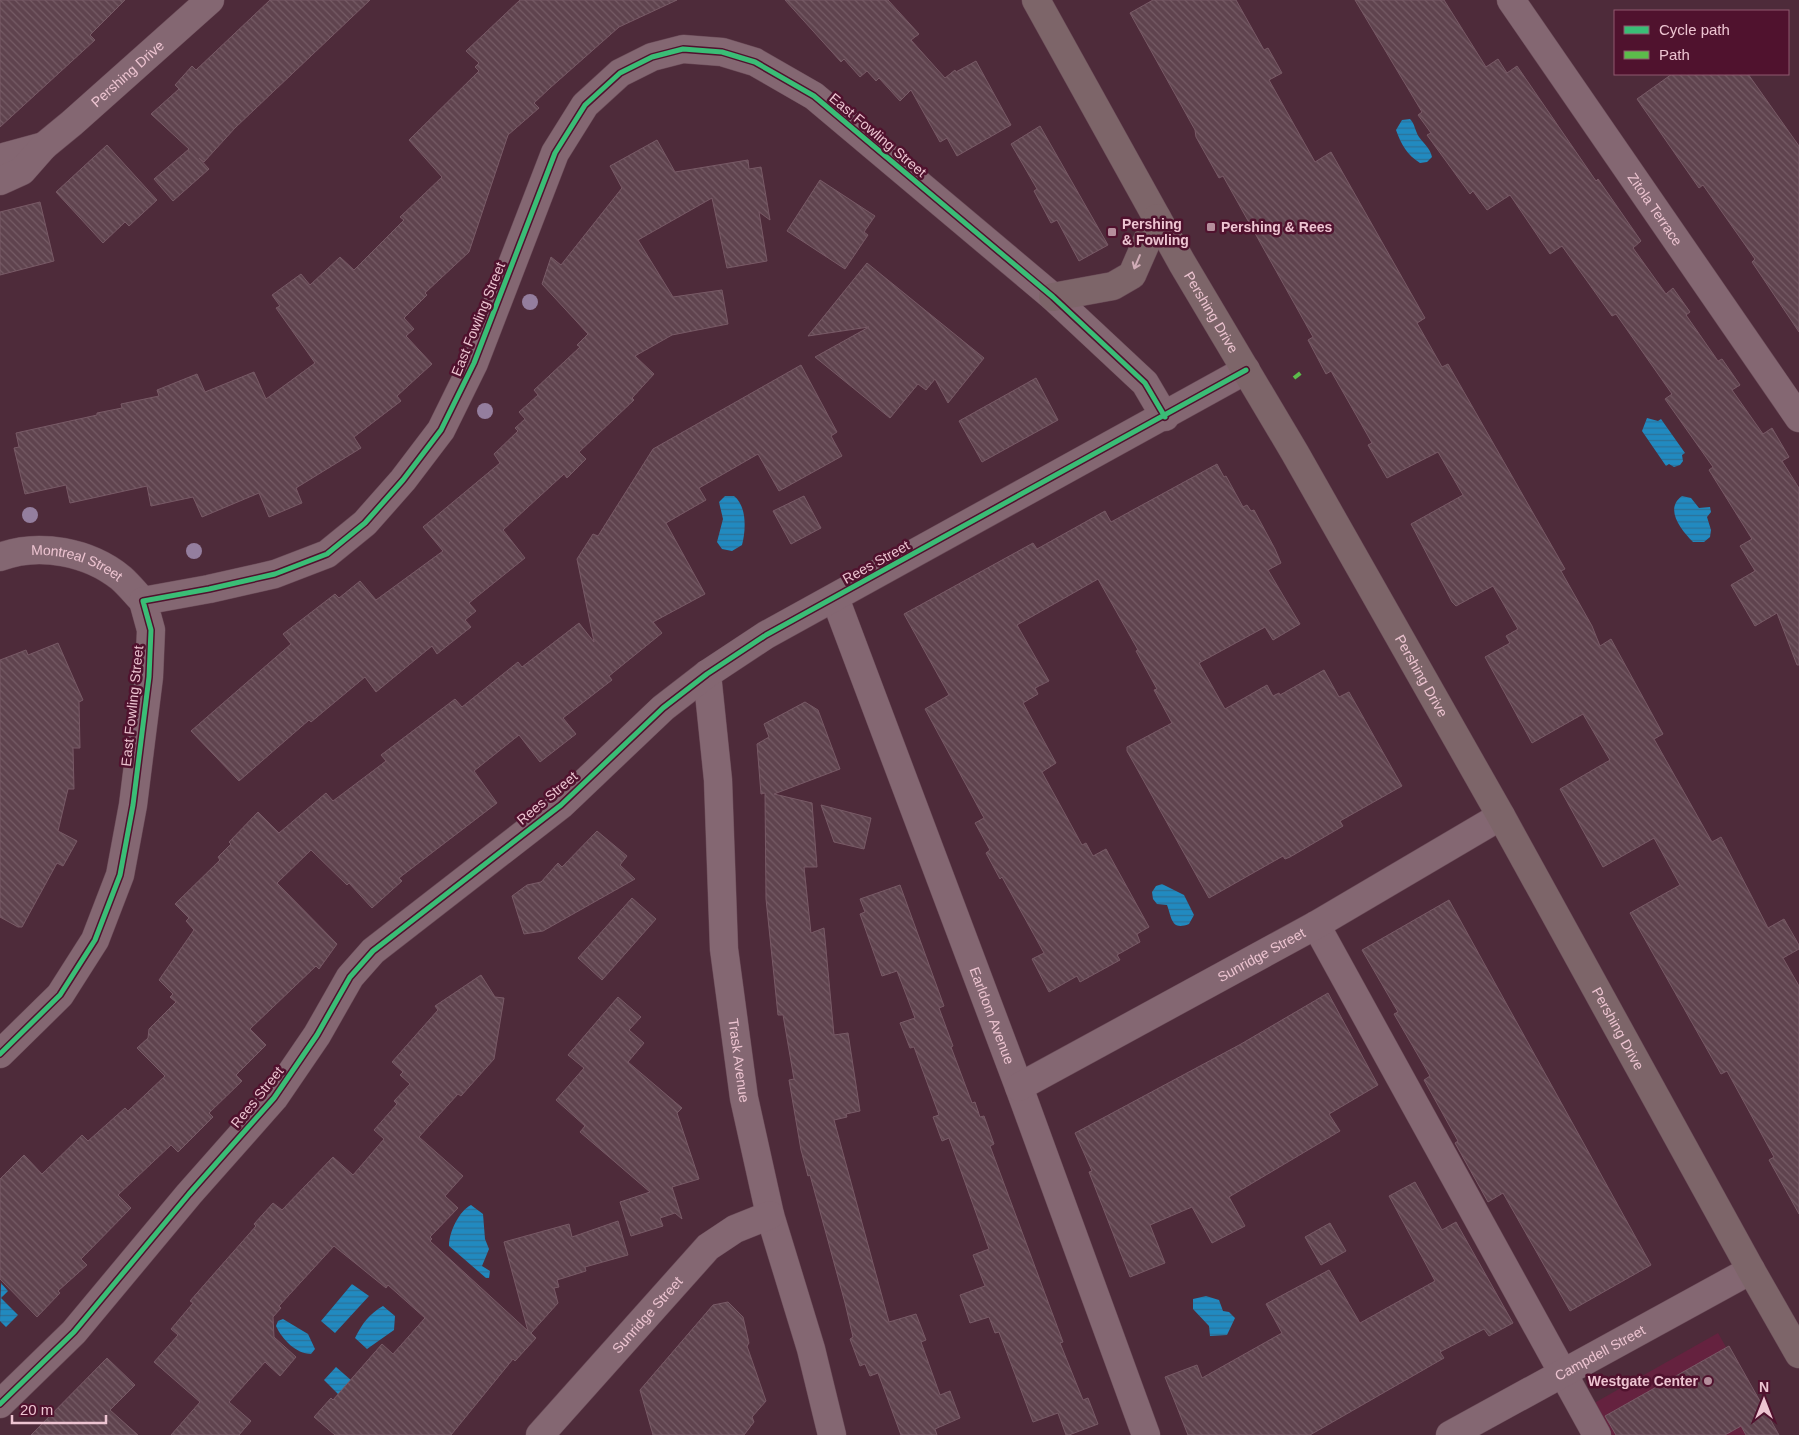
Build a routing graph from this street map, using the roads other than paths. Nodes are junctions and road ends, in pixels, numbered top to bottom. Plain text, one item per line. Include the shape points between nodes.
1 (210, 0) edge
2 (1036, 0) edge
3 (1510, 0) edge
4 (44, 146) junction
5 (0, 158) edge
6 (0, 181) edge
7 (1156, 218) junction
8 (1053, 297) junction
9 (1246, 370) junction
10 (1165, 416) junction
11 (1799, 418) edge
12 (0, 557) edge
13 (835, 598) junction
14 (142, 601) junction
15 (707, 674) junction
16 (1501, 816) junction
17 (1316, 926) junction
18 (0, 1054) edge
19 (1019, 1088) junction
20 (770, 1215) junction
21 (1751, 1270) junction
22 (1799, 1354) edge
23 (1562, 1372) junction
24 (0, 1404) edge
25 (540, 1435) edge
26 (832, 1435) edge
27 (1146, 1435) edge
28 (1450, 1435) edge
29 (1597, 1435) edge

1 - 4 street, Pershing Drive
2 - 7 main road, Pershing Drive
3 - 11 street, Zitola Terrace
4 - 5 street, Pershing Drive
4 - 6 street, Pershing Drive via 22,171
7 -> 8 main road via 1132,275 1113,286
7 - 9 main road, Pershing Drive
8 - 10 street, East Fowling Street via 1145,383
8 - 14 street, East Fowling Street via 814,96 755,62 722,52 683,49 652,56 620,73 585,105 555,153 474,363 441,430 365,523 326,554 275,574 209,590
9 - 10 street, Rees Street
9 - 16 main road, Pershing Drive
10 - 13 street, Rees Street
12 - 14 street, Montreal Street via 37,550 67,552 94,561 121,578
13 - 15 street, Rees Street via 766,635
13 - 19 street, Earldom Avenue
14 - 18 street, East Fowling Street via 151,630 149,677 120,875 95,940 60,995
15 - 20 street, Trask Avenue via 718,780 724,949 744,1098
15 - 24 street, Rees Street via 663,708 561,805 374,951 350,977 317,1035 274,1098 74,1332
16 - 17 street, Sunridge Street
16 - 21 main road, Pershing Drive
17 - 19 street, Sunridge Street
17 - 23 street
19 - 27 street, Earldom Avenue
20 - 25 street, Sunridge Street via 736,1229 708,1247
20 - 26 street, Trask Avenue via 811,1349
21 - 22 main road, Pershing Drive
21 - 23 street, Campdell Street
23 - 28 street, Campdell Street
23 - 29 street

